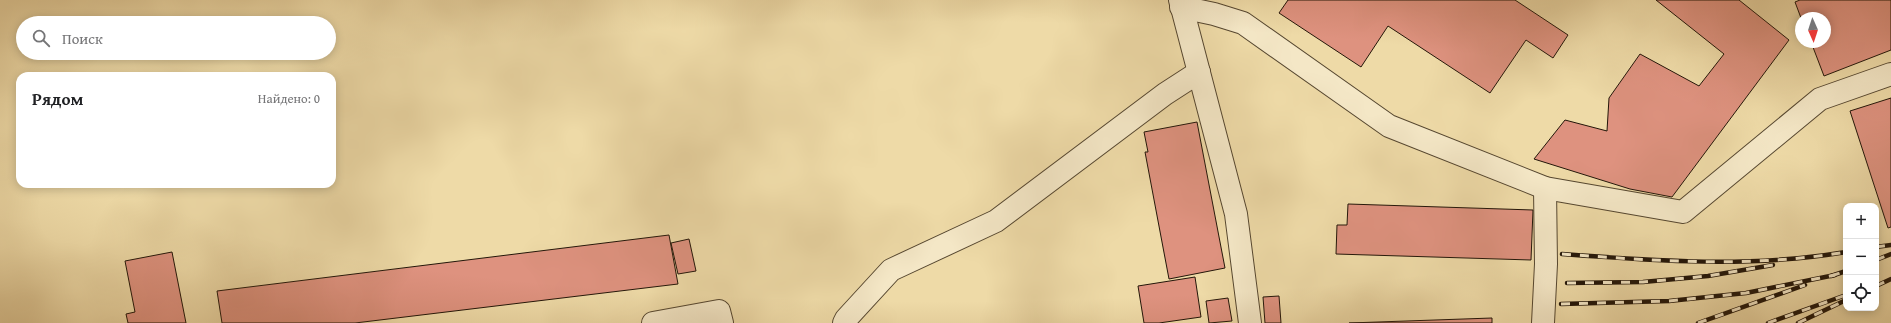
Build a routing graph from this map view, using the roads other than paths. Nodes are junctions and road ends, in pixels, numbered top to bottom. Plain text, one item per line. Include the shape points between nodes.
1 (1181, 3) edge
2 (1199, 72) junction
3 (1891, 74) edge
4 (1545, 188) junction
5 (653, 323) edge
6 (722, 323) edge
7 (844, 323) edge
8 (1250, 323) edge
9 (1542, 323) edge

1 - 2 lane
1 - 4 lane via 1243,24 1389,126
2 - 7 lane via 996,221 891,270
2 - 8 lane via 1236,214
3 - 4 lane via 1820,99 1682,212
4 - 9 lane via 1546,264
5 - 6 lane via 720,311

